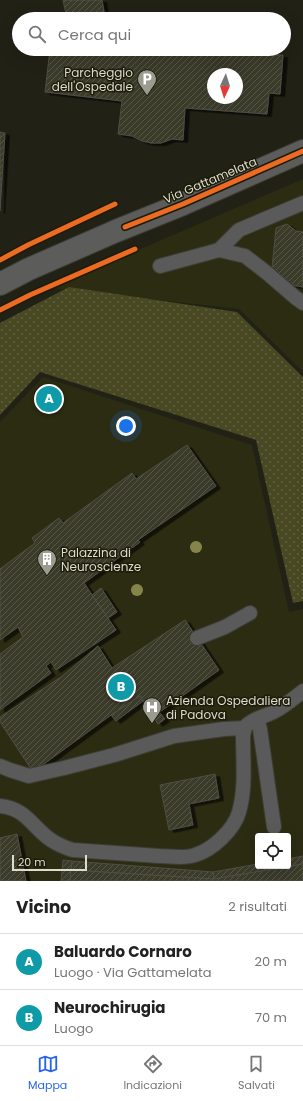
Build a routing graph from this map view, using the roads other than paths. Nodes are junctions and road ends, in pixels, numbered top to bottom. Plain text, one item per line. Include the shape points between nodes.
1 (303, 151) edge
2 (303, 203) edge
3 (219, 250) junction
4 (160, 266) dead end
5 (0, 284) edge
6 (303, 303) edge
7 (250, 613) dead end
8 (197, 638) dead end
9 (303, 691) edge
10 (257, 719) junction
11 (245, 728) junction
12 (0, 766) edge
13 (0, 806) edge
14 (274, 827) dead end

1 - 5 main road, Via Gattamelata via 29,269
2 - 3 lane via 239,230
3 - 4 lane
3 - 6 lane via 245,256
7 - 8 lane via 226,627
9 - 10 lane via 276,711
10 - 11 lane
10 - 14 lane
11 - 12 lane via 174,736 114,755 29,776
11 - 13 lane via 243,788 239,814 227,833 207,850 195,856 74,850 50,840 15,809

